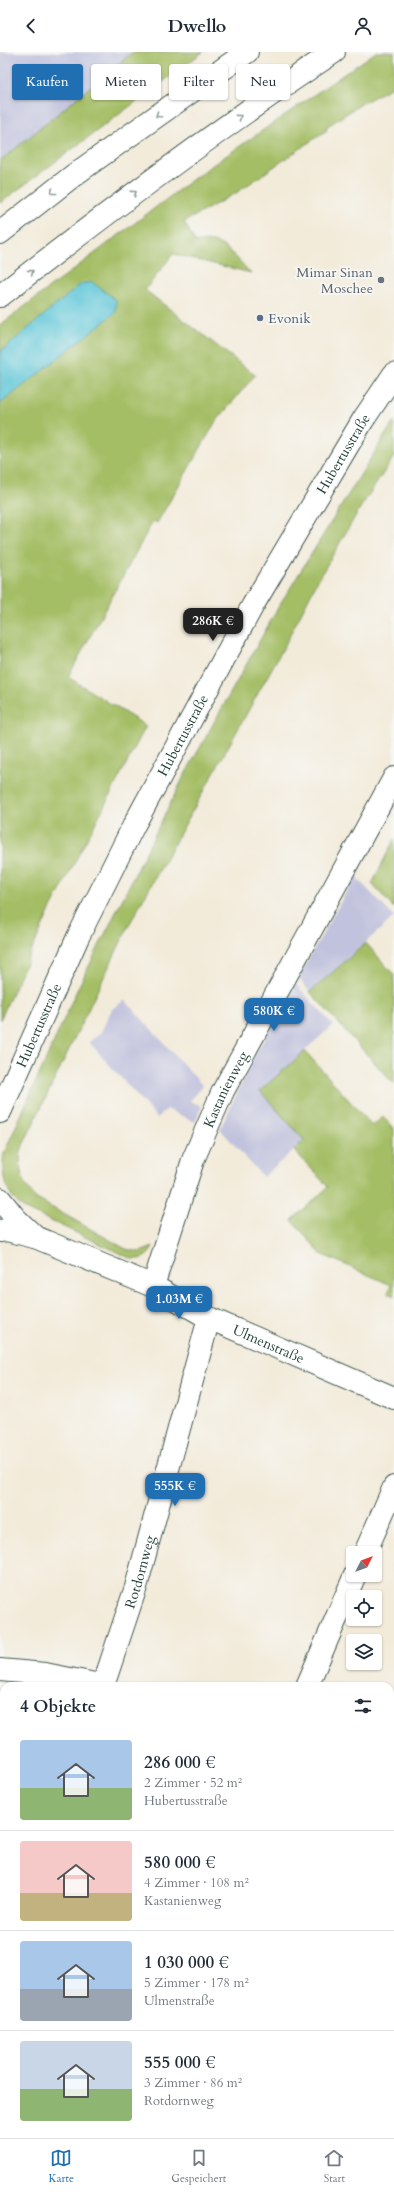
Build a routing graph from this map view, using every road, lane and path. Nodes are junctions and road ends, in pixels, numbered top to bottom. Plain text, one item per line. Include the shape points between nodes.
1 (246, 52) edge
2 (334, 52) edge
3 (0, 234) edge
4 (0, 296) edge
5 (394, 374) edge
6 (394, 778) edge
7 (0, 1112) edge
8 (0, 1199) edge
9 (0, 1231) edge
10 (35, 1237) junction
11 (153, 1286) junction
12 (209, 1318) junction
13 (394, 1398) edge
14 (394, 1486) edge
15 (368, 1546) edge
16 (352, 1582) edge
17 (0, 1670) edge
18 (84, 1682) edge
19 (105, 1682) edge
20 (309, 1682) edge

1 -> 3 main road via 74,175
4 -> 2 main road via 109,211 292,79
5 - 7 main road, Hubertusstraße via 363,420 252,605 134,825 78,937
6 - 11 main road, Kastanienweg via 223,1091 193,1160
8 - 10 main road, Ulmenstraße
9 - 10 main road, Ulmenstraße via 7,1230
10 - 11 main road, Ulmenstraße
11 - 12 main road, Ulmenstraße
12 - 13 main road, Ulmenstraße
12 - 19 main road, Rotdornweg via 136,1587
14 - 15 main road
16 - 20 main road
17 - 18 main road via 45,1674

